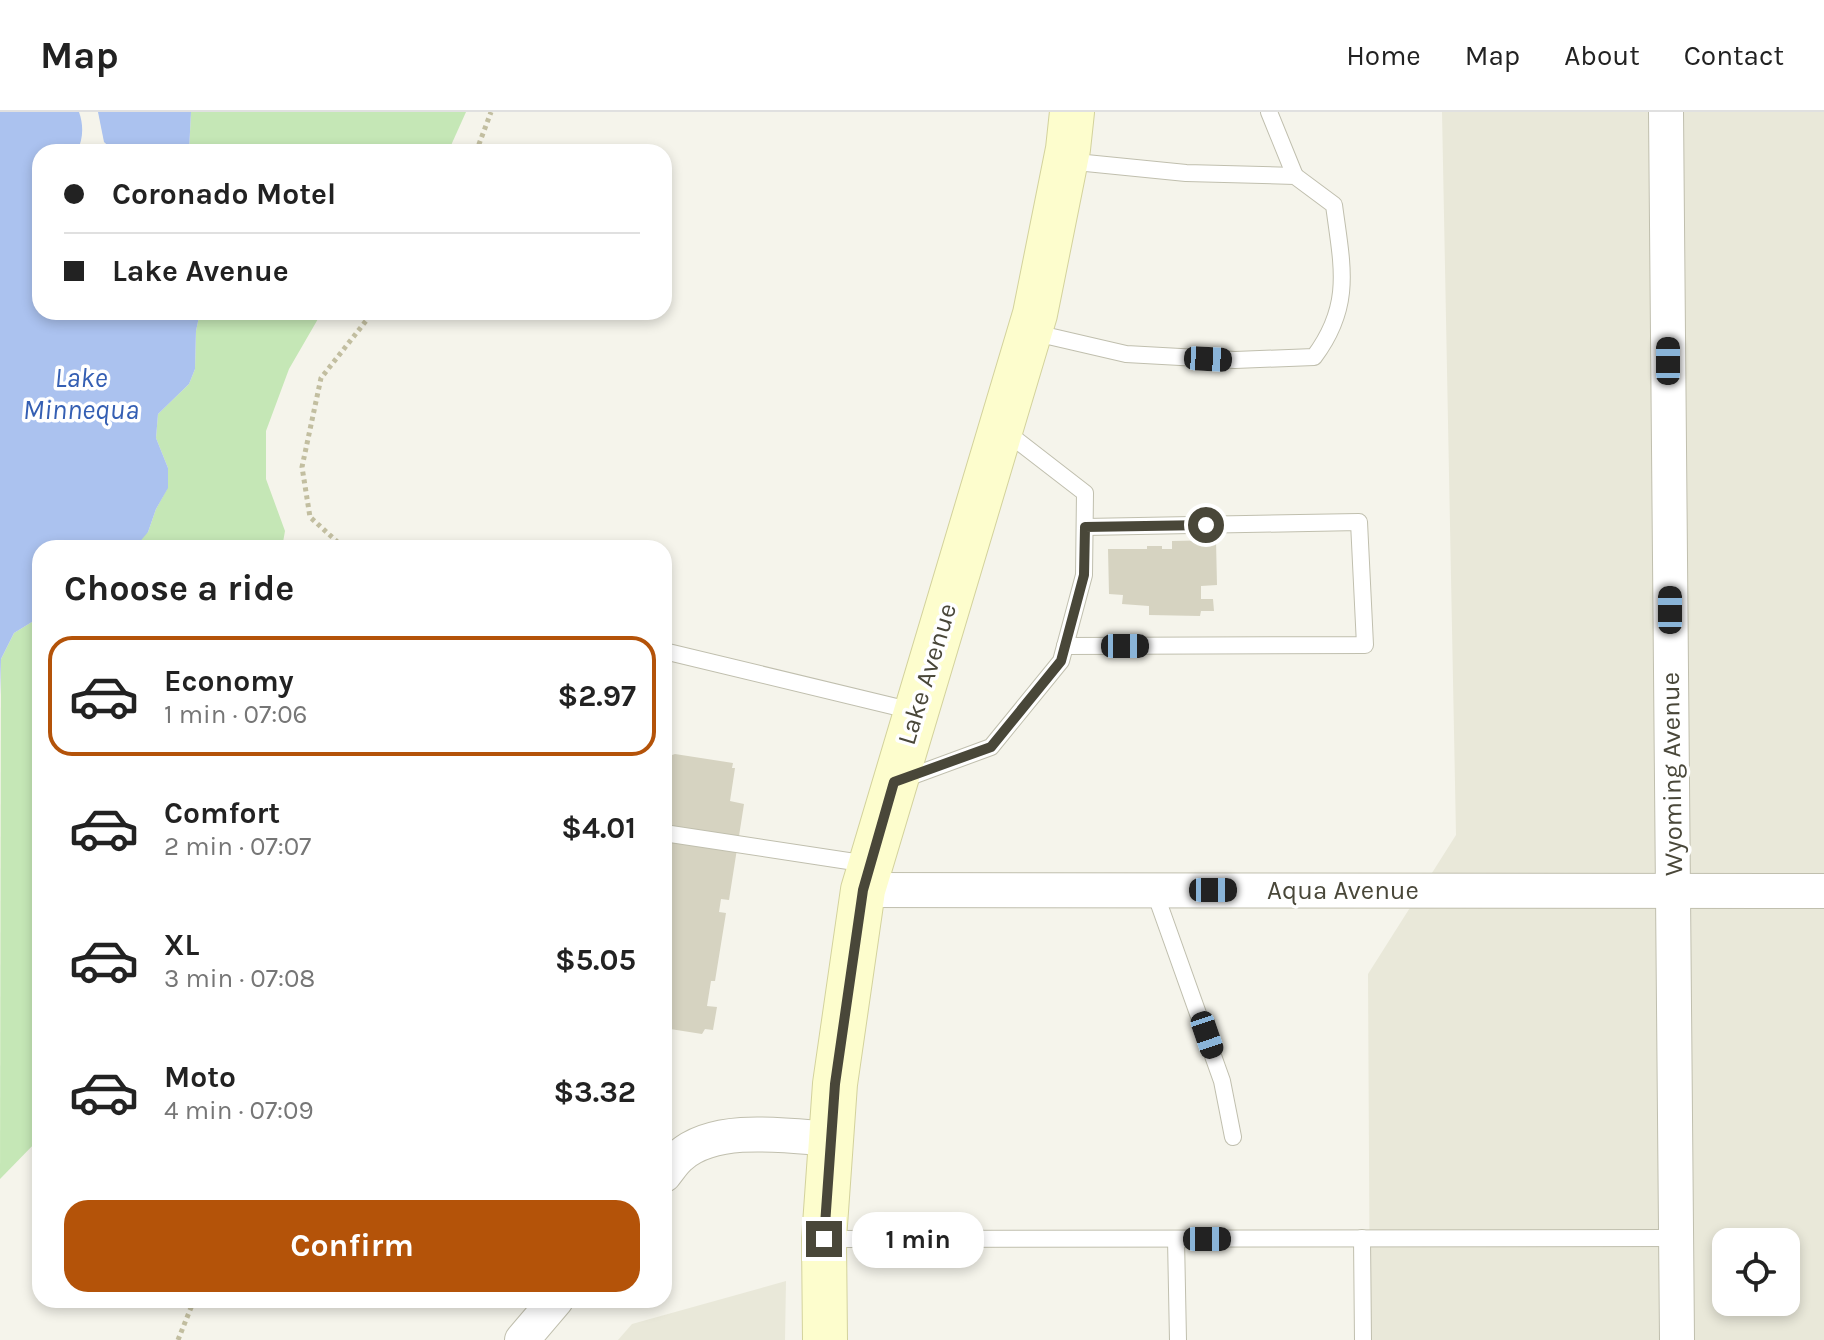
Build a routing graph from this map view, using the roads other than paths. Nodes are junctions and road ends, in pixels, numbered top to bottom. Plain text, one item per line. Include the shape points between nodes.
1 (1072, 112) edge
2 (1269, 112) edge
3 (1666, 112) edge
4 (1066, 161) junction
5 (1295, 176) junction
6 (1029, 332) junction
7 (1000, 428) junction
8 (1085, 527) junction
9 (1065, 646) junction
10 (672, 653) edge
11 (915, 712) junction
12 (894, 782) junction
13 (672, 835) edge
14 (866, 877) junction
15 (1154, 890) junction
16 (1673, 890) junction
17 (1824, 891) edge
18 (1233, 1137) dead end
19 (832, 1139) junction
20 (672, 1166) edge
21 (1362, 1238) junction
22 (1676, 1238) junction
23 (824, 1239) junction
24 (1176, 1239) junction
25 (549, 1308) edge
26 (522, 1340) edge
27 (825, 1340) edge
28 (1178, 1340) edge
29 (1363, 1340) edge
30 (1677, 1340) edge

1 - 4 main road, Lake Avenue
2 - 5 lane
3 - 16 street, Wyoming Avenue
4 - 5 lane via 1186,173
4 - 6 main road, Lake Avenue
5 - 6 lane via 1334,205 1344,280 1331,334 1314,357 1235,360 1126,354
6 - 7 main road, Lake Avenue
7 - 8 lane via 1085,493
7 - 11 main road, Lake Avenue
8 - 9 lane via 1084,575
8 - 9 lane via 1359,522 1365,645
9 - 12 lane via 1061,661 991,747
10 - 11 lane
11 - 12 main road, Lake Avenue
12 - 14 main road, Lake Avenue
13 - 14 lane
14 - 15 street, Aqua Avenue
14 - 19 main road, Lake Avenue via 835,1084
15 - 16 street, Aqua Avenue
15 - 18 lane via 1222,1081
16 - 17 street, Aqua Avenue
16 - 22 street, Wyoming Avenue
19 - 20 street via 721,1136 682,1154
19 - 23 main road, Lake Avenue
21 - 22 lane
21 - 24 lane
21 - 29 lane
22 - 30 street, Wyoming Avenue
23 - 24 lane
23 - 27 main road, Lake Avenue
24 - 28 lane
25 - 26 street

